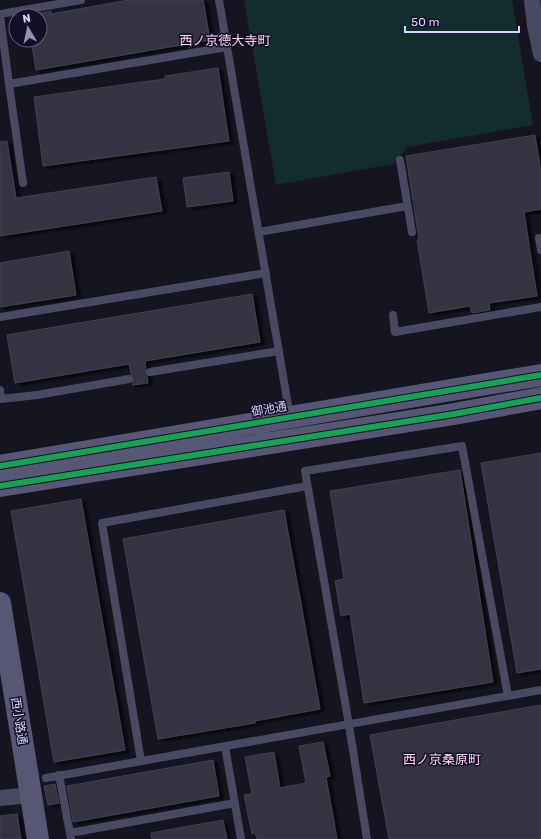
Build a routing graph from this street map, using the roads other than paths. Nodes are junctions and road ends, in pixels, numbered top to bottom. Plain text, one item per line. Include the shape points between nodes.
1 (81, 0) edge
2 (219, 0) edge
3 (535, 10) edge
4 (0, 15) edge
5 (227, 46) junction
6 (541, 54) edge
7 (9, 84) junction
8 (400, 160) dead end
9 (23, 183) dead end
10 (408, 206) junction
11 (259, 232) junction
12 (412, 232) dead end
13 (539, 238) dead end
14 (541, 250) edge
15 (266, 273) junction
16 (541, 307) edge
17 (393, 315) dead end
18 (0, 317) edge
19 (279, 351) junction
20 (150, 372) dead end
21 (541, 375) edge
22 (129, 378) dead end
23 (0, 390) edge
24 (541, 398) edge
25 (291, 428) junction
26 (0, 466) edge
27 (0, 486) edge
28 (307, 486) junction
29 (0, 603) edge
30 (541, 690) edge
31 (508, 696) junction
32 (350, 725) junction
33 (225, 746) junction
34 (141, 761) junction
35 (59, 775) junction
36 (46, 778) dead end
37 (31, 795) junction
38 (0, 798) edge
39 (235, 803) junction
40 (70, 836) edge
41 (38, 839) edge
42 (241, 839) edge
43 (368, 839) edge

1 - 4 lane
2 - 5 lane
3 - 6 street
4 - 7 lane
5 - 7 lane
5 - 11 lane
7 - 9 lane
8 - 10 lane
10 - 11 lane
10 - 12 lane
11 - 15 lane
13 - 14 lane
15 - 18 lane
15 - 19 lane
16 - 17 lane via 395,332
19 - 20 lane
19 - 25 lane
21 - 25 street, 御池通
22 - 23 lane via 1,399
24 - 25 street, 御池通 via 447,415
25 - 26 street, 御池通
25 - 27 street, 御池通
28 - 31 lane via 305,471 462,446
28 - 32 lane
28 - 34 lane via 102,523
29 - 37 street, 西小路通
30 - 31 lane
31 - 32 lane
32 - 33 lane
32 - 43 lane
33 - 34 lane
33 - 39 lane
34 - 35 lane
35 - 36 lane
35 - 40 lane
37 - 38 street
37 - 41 street, 西小路通
39 - 40 lane
39 - 42 lane

